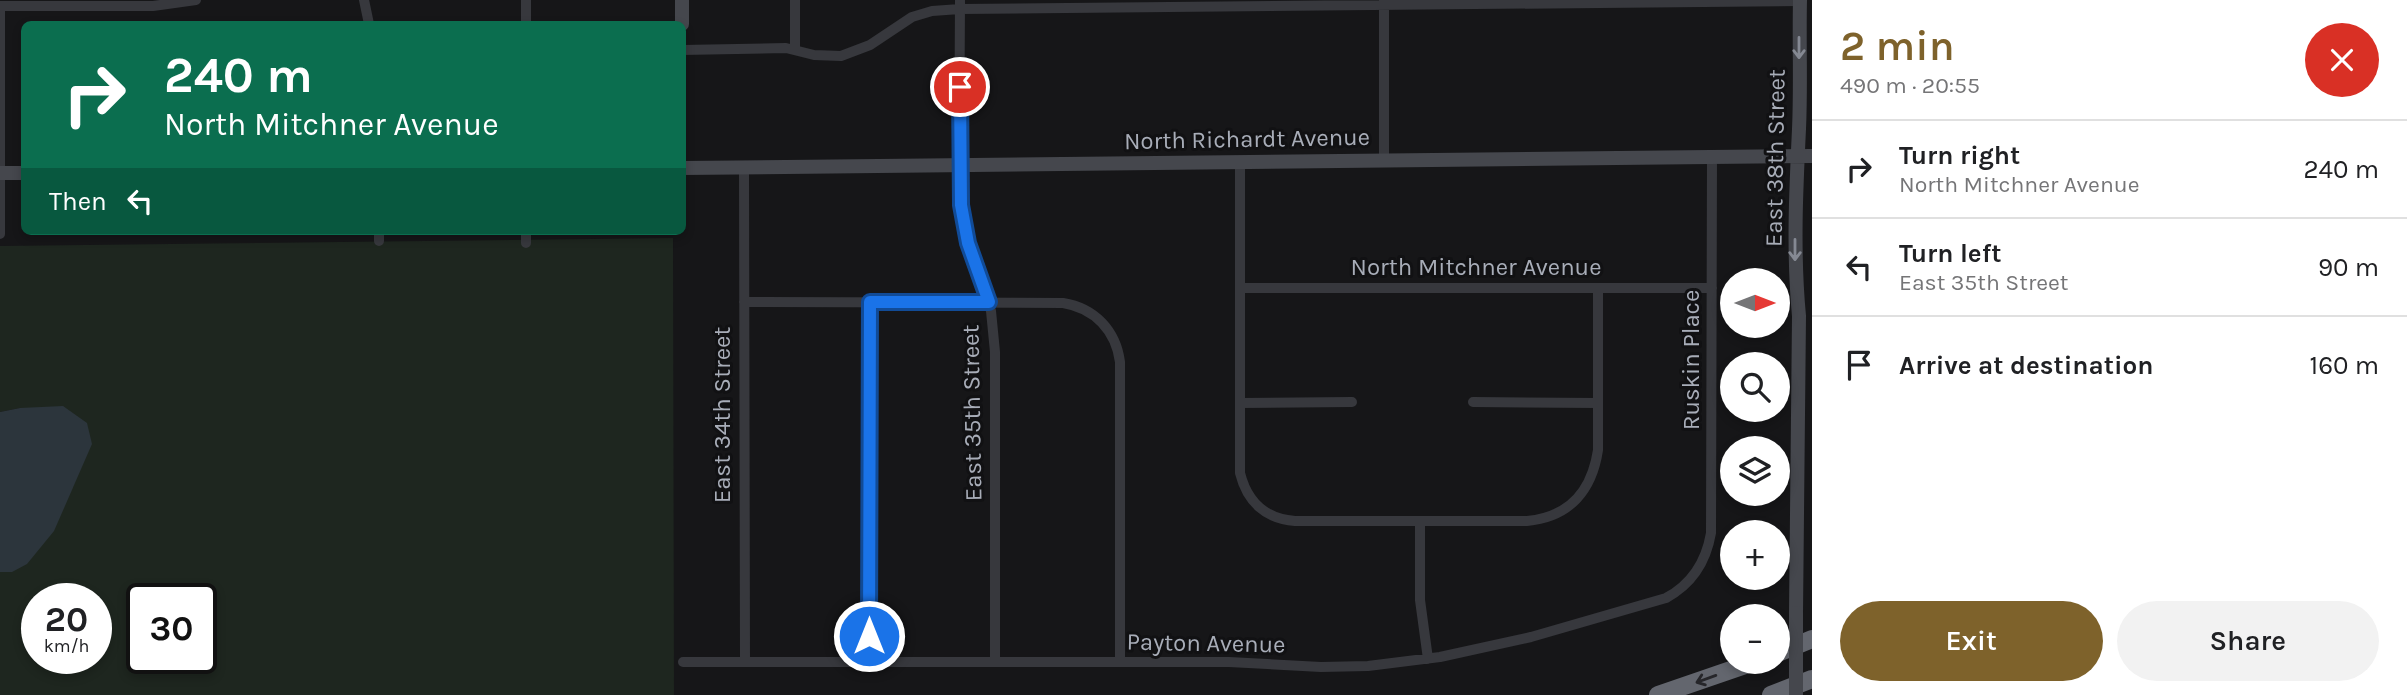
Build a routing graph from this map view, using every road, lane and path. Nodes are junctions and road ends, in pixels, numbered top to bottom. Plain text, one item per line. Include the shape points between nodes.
1 (196, 0) edge
2 (364, 0) edge
3 (526, 0) edge
4 (682, 0) edge
5 (796, 0) edge
6 (1800, 0) edge
7 (1384, 2) edge
8 (960, 4) edge
9 (0, 6) edge
10 (368, 21) edge
11 (526, 21) edge
12 (682, 21) edge
13 (686, 50) edge
14 (795, 50) junction
15 (1812, 156) edge
16 (1712, 157) junction
17 (1796, 157) junction
18 (1384, 160) junction
19 (1240, 162) junction
20 (959, 165) junction
21 (686, 168) edge
22 (744, 168) junction
23 (0, 173) edge
24 (21, 173) edge
25 (0, 234) edge
26 (526, 235) edge
27 (526, 243) dead end
28 (1240, 288) junction
29 (1598, 288) junction
30 (1712, 288) junction
31 (744, 302) junction
32 (870, 302) junction
33 (989, 302) junction
34 (1240, 402) junction
35 (1352, 402) dead end
36 (1473, 402) dead end
37 (1598, 403) junction
38 (1420, 521) junction
39 (1703, 561) joint
40 (1812, 639) edge
41 (1790, 648) edge
42 (1428, 659) junction
43 (683, 662) dead end
44 (745, 662) junction
45 (869, 662) junction
46 (995, 662) junction
47 (1120, 662) junction
48 (1720, 674) edge
49 (1812, 679) edge
50 (1658, 695) edge
51 (1771, 695) edge
52 (1796, 695) edge

1 - 9 street via 153,6
2 - 10 street
3 - 11 street
4 - 12 street
5 - 14 street
6 - 7 street
6 -> 17 street, East 38th Street
7 - 8 street
7 - 18 street
8 - 14 street via 912,17 870,45 845,55 823,57
8 - 20 street, East 35th Street
9 - 23 street
13 - 14 street
15 - 17 street, North Richardt Avenue
16 - 17 street, North Richardt Avenue
16 - 18 street, North Richardt Avenue
16 - 30 street, Ruskin Place
17 -> 52 street, East 38th Street, bridge
18 - 19 street, North Richardt Avenue
19 - 20 street, North Richardt Avenue
19 - 28 street
20 - 22 street, North Richardt Avenue
20 - 33 street, East 35th Street via 964,226
21 - 22 street, North Richardt Avenue
22 - 31 street, East 34th Street
23 - 24 street
23 - 25 street
26 - 27 street
28 - 29 street, North Mitchner Avenue
28 - 34 street
29 - 30 street, North Mitchner Avenue
29 - 37 street
30 - 39 street, Ruskin Place via 1711,533
31 - 32 street
31 - 44 street, East 34th Street
32 - 33 street
32 - 45 street
33 - 46 street, East 35th Street via 995,352
33 - 47 street via 1071,304 1092,313 1117,346
34 - 35 street
34 - 38 street via 1240,473 1257,506 1272,516 1287,521
36 - 37 street
37 - 38 street via 1594,473 1580,495 1558,513 1536,520
38 - 42 street via 1420,600
39 - 42 street, Payton Avenue via 1684,586 1653,604
40 - 41 highway
42 - 47 street, Payton Avenue via 1338,667
43 - 44 street, Payton Avenue
44 - 45 street, Payton Avenue
45 - 46 street, Payton Avenue
46 - 47 street, Payton Avenue
48 -> 50 highway
49 - 51 highway

